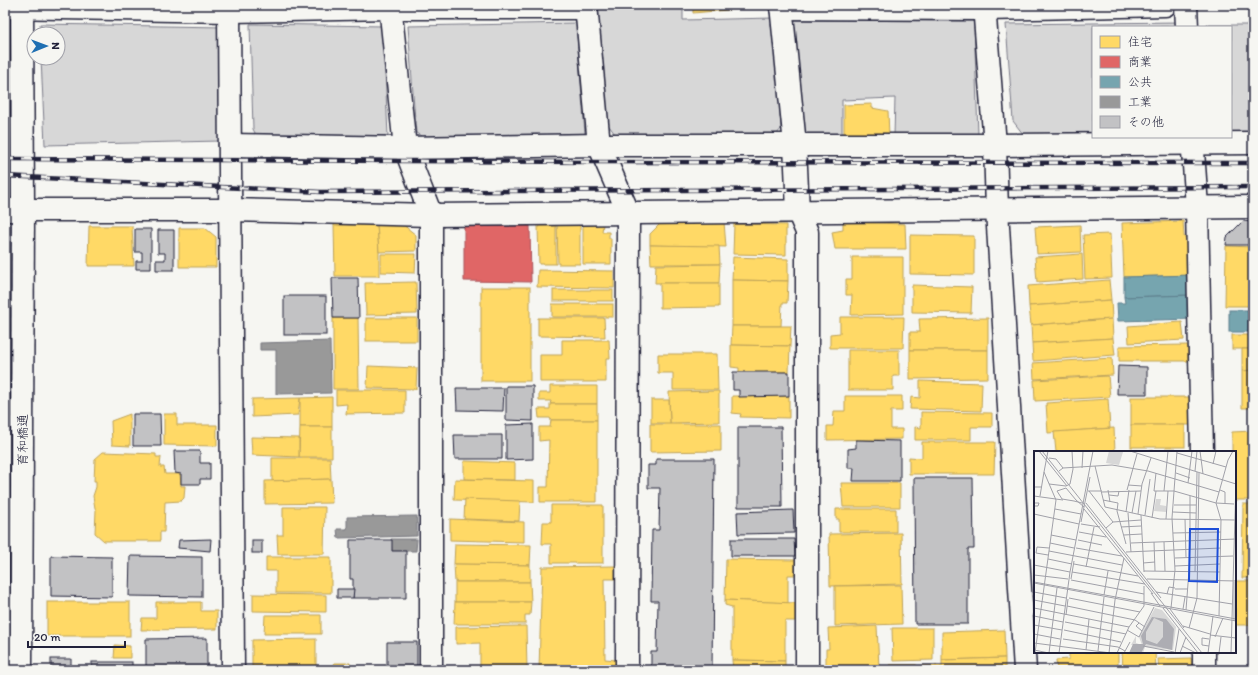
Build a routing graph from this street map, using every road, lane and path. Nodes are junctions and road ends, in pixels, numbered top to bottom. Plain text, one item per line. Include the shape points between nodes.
1 (1165, 5) edge
2 (1186, 5) edge
3 (16, 6) edge
4 (781, 6) edge
5 (390, 7) edge
6 (586, 7) edge
7 (985, 7) edge
8 (229, 8) edge
9 (1187, 26) edge
10 (1193, 140) edge
11 (1253, 143) edge
12 (795, 144) junction
13 (230, 145) junction
14 (599, 145) junction
15 (994, 145) junction
16 (405, 148) junction
17 (1197, 207) junction
18 (1253, 207) edge
19 (14, 210) edge
20 (231, 210) junction
21 (997, 210) junction
22 (798, 211) junction
23 (628, 212) junction
24 (431, 214) junction
25 (1202, 451) edge
26 (1204, 653) edge
27 (21, 670) edge
28 (233, 670) edge
29 (431, 670) edge
30 (627, 670) edge
31 (808, 670) edge
32 (1025, 670) edge
33 (1204, 670) edge

1 - 7 street
2 - 9 street
3 - 8 street
3 - 19 street, 育和橋通
4 - 7 street
4 - 12 street
5 - 6 street
5 - 8 street
5 - 16 street
6 - 14 street
7 - 15 street
8 - 13 street
10 - 11 street
10 - 15 street
10 - 17 street
12 - 14 street
12 - 15 street
12 - 22 street
13 - 16 street
13 - 20 street
14 - 16 street
14 - 23 street
15 - 21 street
16 - 24 street
17 - 18 street
17 - 21 street
17 - 25 street
19 - 20 street
19 - 27 street, 育和橋通
20 - 24 street
20 - 28 street
21 - 22 street
21 - 32 street
22 - 23 street
22 - 31 street via 808,232
23 - 24 street
23 - 30 street
24 - 29 street
26 - 33 street

